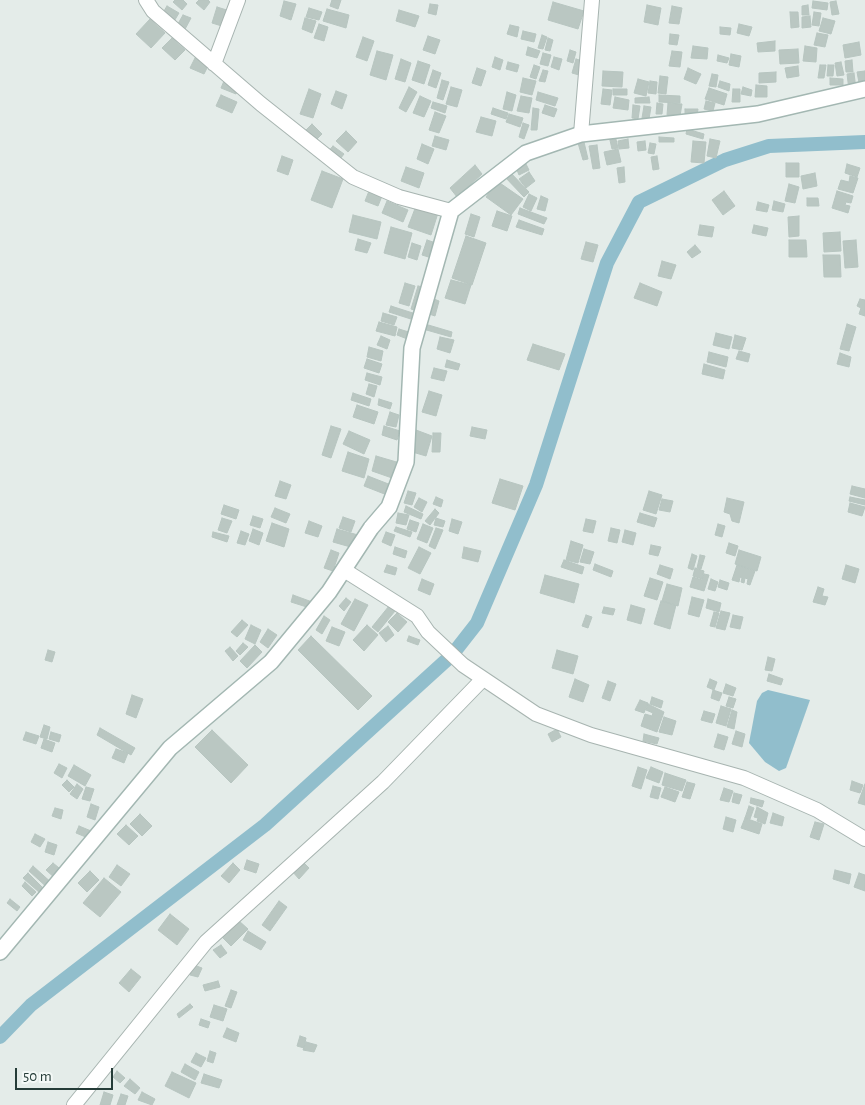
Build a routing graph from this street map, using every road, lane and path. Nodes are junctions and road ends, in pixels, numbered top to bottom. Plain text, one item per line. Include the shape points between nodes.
1 (146, 0) edge
2 (238, 0) edge
3 (592, 0) edge
4 (214, 64) junction
5 (865, 89) edge
6 (581, 134) junction
7 (452, 211) junction
8 (344, 570) junction
9 (482, 680) junction
10 (865, 839) edge
11 (0, 952) edge
12 (74, 1105) edge

1 - 4 street via 153,11
2 - 4 street
3 - 6 street
4 - 7 street via 353,177 399,197
5 - 6 street via 758,114
6 - 7 street via 526,153
7 - 8 street via 412,348 406,462 390,507 371,528
8 - 9 street via 417,616 428,632
8 - 11 street via 271,662 170,748
9 - 10 street via 536,714 591,735 744,778 817,810
9 - 12 street via 382,782 206,942

